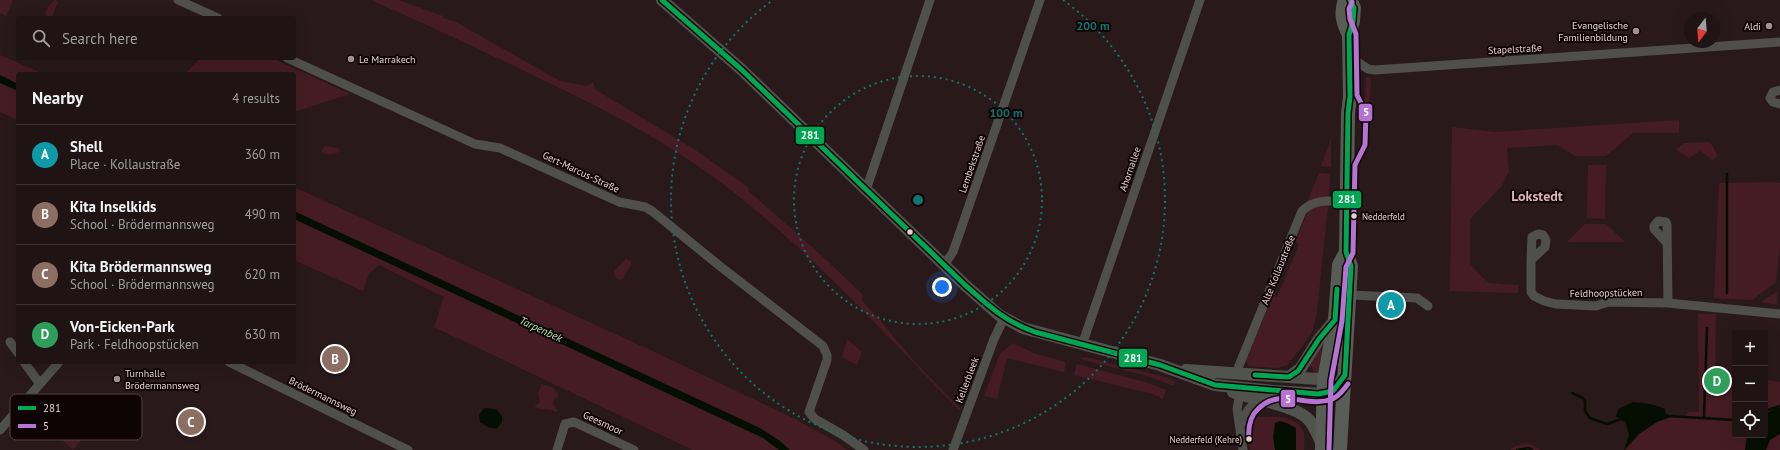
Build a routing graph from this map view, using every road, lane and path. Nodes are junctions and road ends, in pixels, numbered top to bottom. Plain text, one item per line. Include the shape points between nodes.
1 (178, 0) edge
2 (662, 0) edge
3 (930, 0) edge
4 (1040, 0) edge
5 (1200, 0) edge
6 (1345, 0) edge
7 (1350, 0) edge
8 (214, 16) edge
9 (1349, 35) junction
10 (1780, 42) edge
11 (1350, 57) junction
12 (291, 60) edge
13 (1780, 90) edge
14 (1780, 104) edge
15 (866, 190) junction
16 (1348, 202) junction
17 (1667, 244) dead end
18 (1346, 252) junction
19 (1531, 260) dead end
20 (944, 265) junction
21 (1350, 295) junction
22 (1668, 303) junction
23 (1428, 306) dead end
24 (1780, 314) edge
25 (1004, 318) junction
26 (1335, 320) junction
27 (10, 342) dead end
28 (1082, 345) junction
29 (16, 350) edge
30 (25, 364) edge
31 (57, 364) edge
32 (233, 364) edge
33 (1160, 365) junction
34 (1238, 374) junction
35 (1346, 374) junction
36 (1251, 375) junction
37 (1289, 377) junction
38 (40, 384) junction
39 (1324, 386) junction
40 (1337, 387) junction
41 (1241, 391) junction
42 (1274, 391) junction
43 (31, 394) edge
44 (1257, 400) junction
45 (1344, 401) junction
46 (10, 418) edge
47 (1240, 427) junction
48 (0, 430) edge
49 (1322, 448) edge
50 (408, 450) edge
51 (557, 450) edge
52 (634, 450) edge
53 (864, 450) edge
54 (953, 450) edge
55 (1243, 450) edge
56 (1340, 450) edge

1 - 8 street
2 - 15 main road via 742,70
3 - 15 street
4 - 20 street, Lembekstraße via 953,252
5 - 28 street, Ahornallee
6 - 9 main road via 1342,8 1343,21
7 - 9 main road via 1354,15
9 - 11 main road
10 - 11 street, Stapelstraße via 1372,70
11 - 16 main road
12 - 53 street, Gert-Marcus-Straße via 475,144 500,148 619,202 645,207 652,211 823,346 827,355 810,412 815,419
13 - 14 street via 1773,92 1770,98
15 - 20 main road
16 - 18 main road
16 - 34 street, Alte Kollaustraße via 1324,201 1312,204 1302,211 1238,368
17 - 22 street
18 - 21 main road via 1351,266
18 - 26 main road via 1339,265
19 - 22 street, Feldhoopstücken via 1531,292 1544,301 1596,306 1608,302
20 - 25 main road
21 - 23 street via 1417,298
21 - 35 main road
22 - 24 street, Feldhoopstücken
25 - 28 main road via 1029,330
25 - 54 street, Kellerbleek
26 - 37 main road via 1319,339 1301,368
26 - 39 main road
27 - 29 street
28 - 33 main road
30 - 38 street
31 - 38 street
32 - 50 street, Brödermannsweg
33 - 34 main road via 1199,372
33 - 41 main road via 1215,385
34 - 36 main road
35 - 40 main road
35 - 45 main road
36 - 37 main road
36 - 41 main road via 1244,382
37 - 39 main road
38 - 43 street
39 - 40 main road via 1329,393
39 - 42 main road
39 - 49 main road
40 - 45 main road
41 - 42 main road
41 - 44 main road
41 - 47 street via 1237,409
42 - 44 street
44 - 47 street via 1248,410
44 - 49 main road via 1304,415 1312,423
45 - 56 main road
46 - 48 street
47 - 55 street
51 - 52 street, Geesmoor via 565,424 574,422

